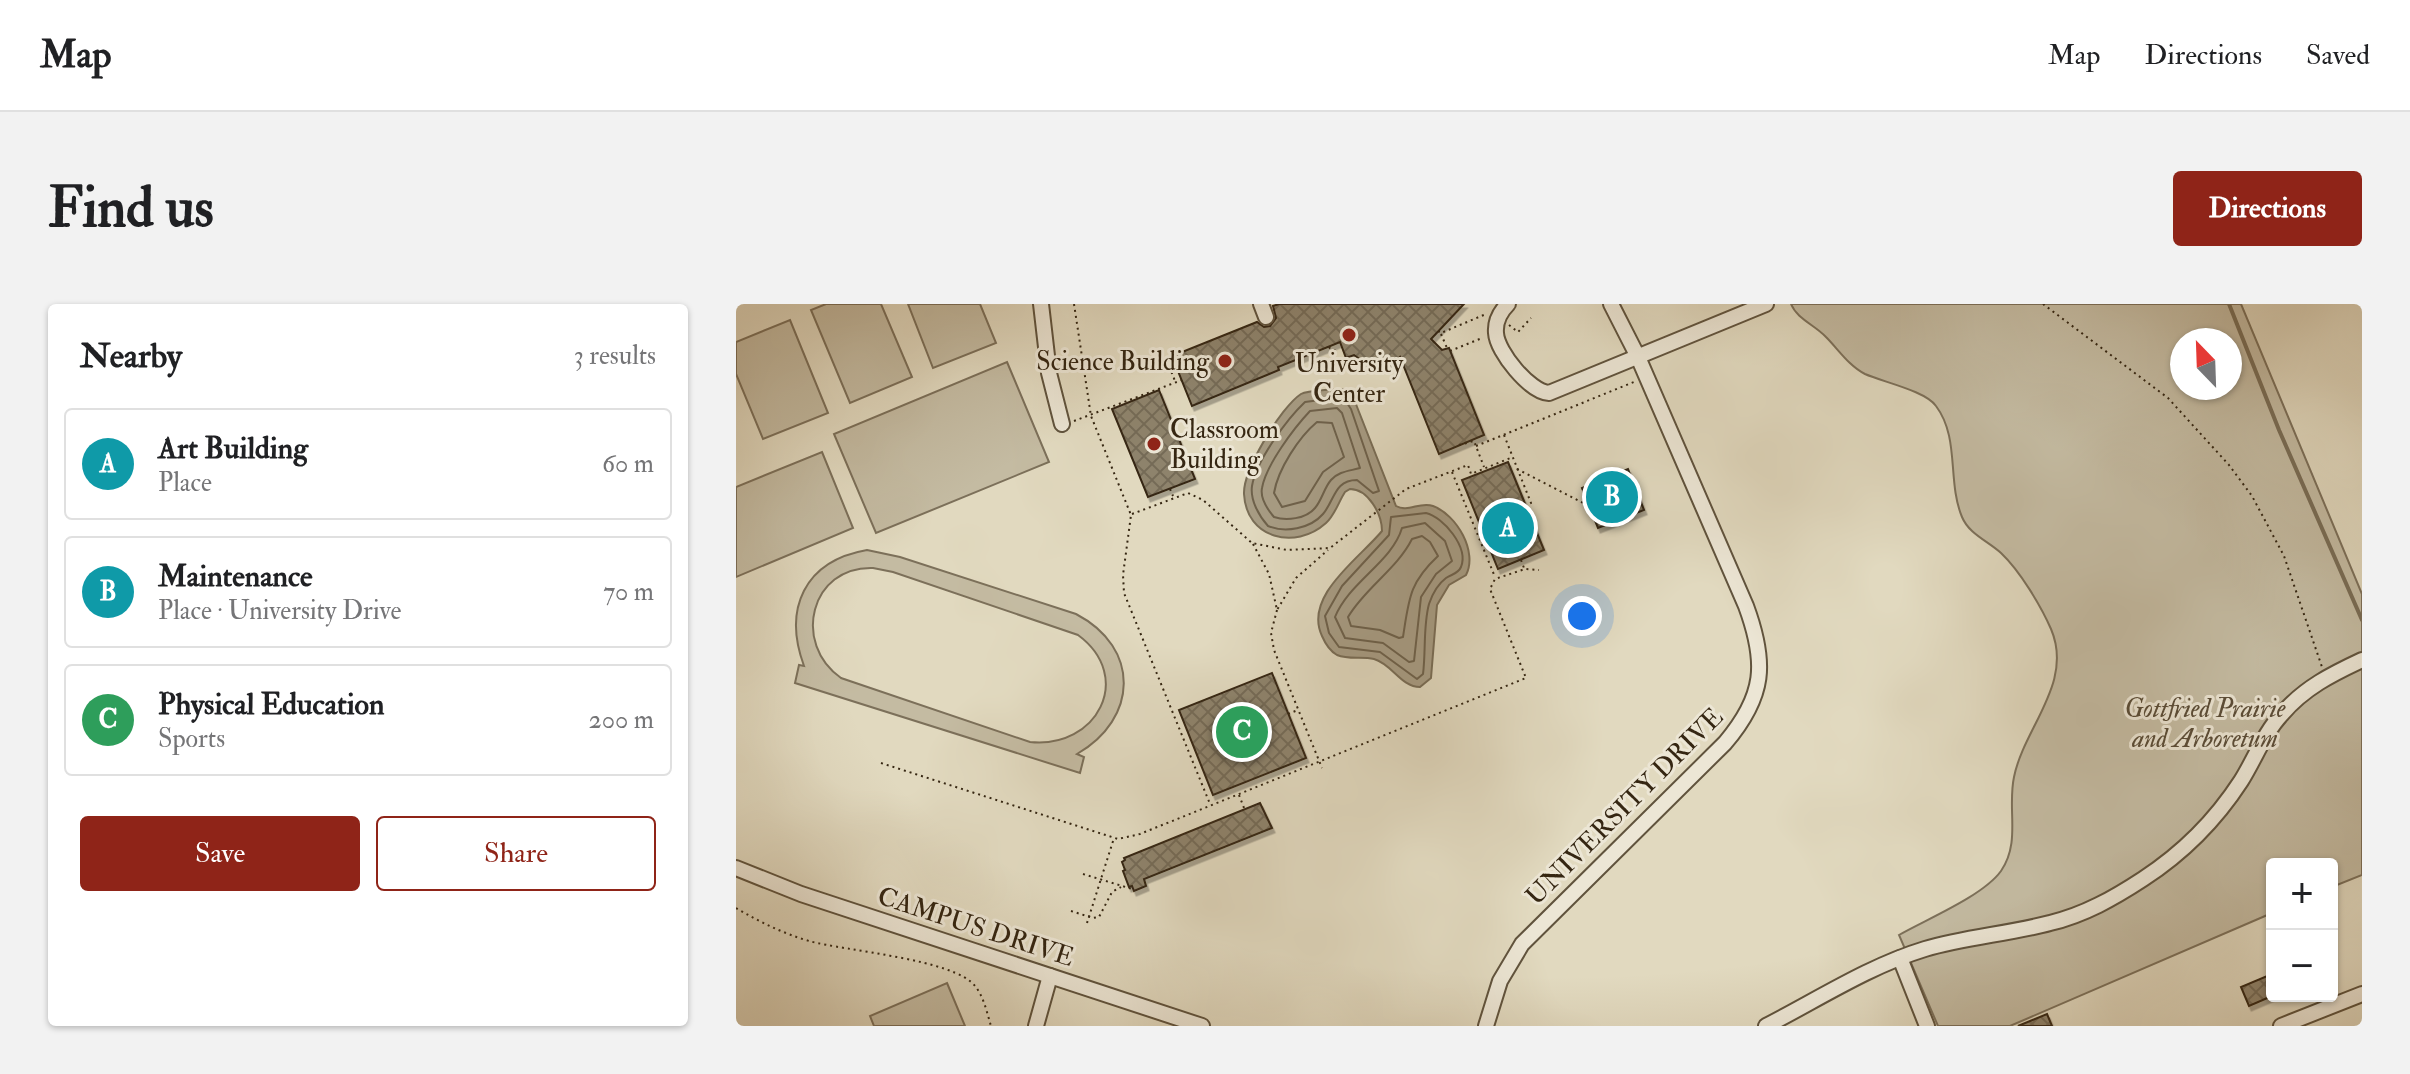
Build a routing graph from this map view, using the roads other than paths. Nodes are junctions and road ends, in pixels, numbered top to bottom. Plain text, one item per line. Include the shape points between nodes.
1 (1041, 304) edge
2 (1508, 304) edge
3 (1611, 304) edge
4 (1766, 304) edge
5 (1638, 357) junction
6 (1062, 424) road end
7 (2362, 660) edge
8 (736, 868) edge
9 (1900, 958) junction
10 (1050, 976) junction
11 (2362, 994) edge
12 (1036, 1026) edge
13 (1202, 1026) edge
14 (1486, 1026) edge
15 (1766, 1026) edge
16 (1927, 1026) edge
17 (2281, 1026) edge

1 - 6 street via 1049,373
2 - 5 street via 1494,317 1501,350 1543,393
3 - 5 street, UNIVERSITY DRIVE
4 - 5 street
5 - 14 street, UNIVERSITY DRIVE via 1752,622 1760,658 1757,690 1748,713 1725,743 1522,944 1507,965
7 - 9 street via 2297,698 2274,723 2206,827 2146,877 2067,918
8 - 10 street, CAMPUS DRIVE via 790,891
9 - 15 street
9 - 16 street
10 - 12 street
10 - 13 street, CAMPUS DRIVE
11 - 17 street

